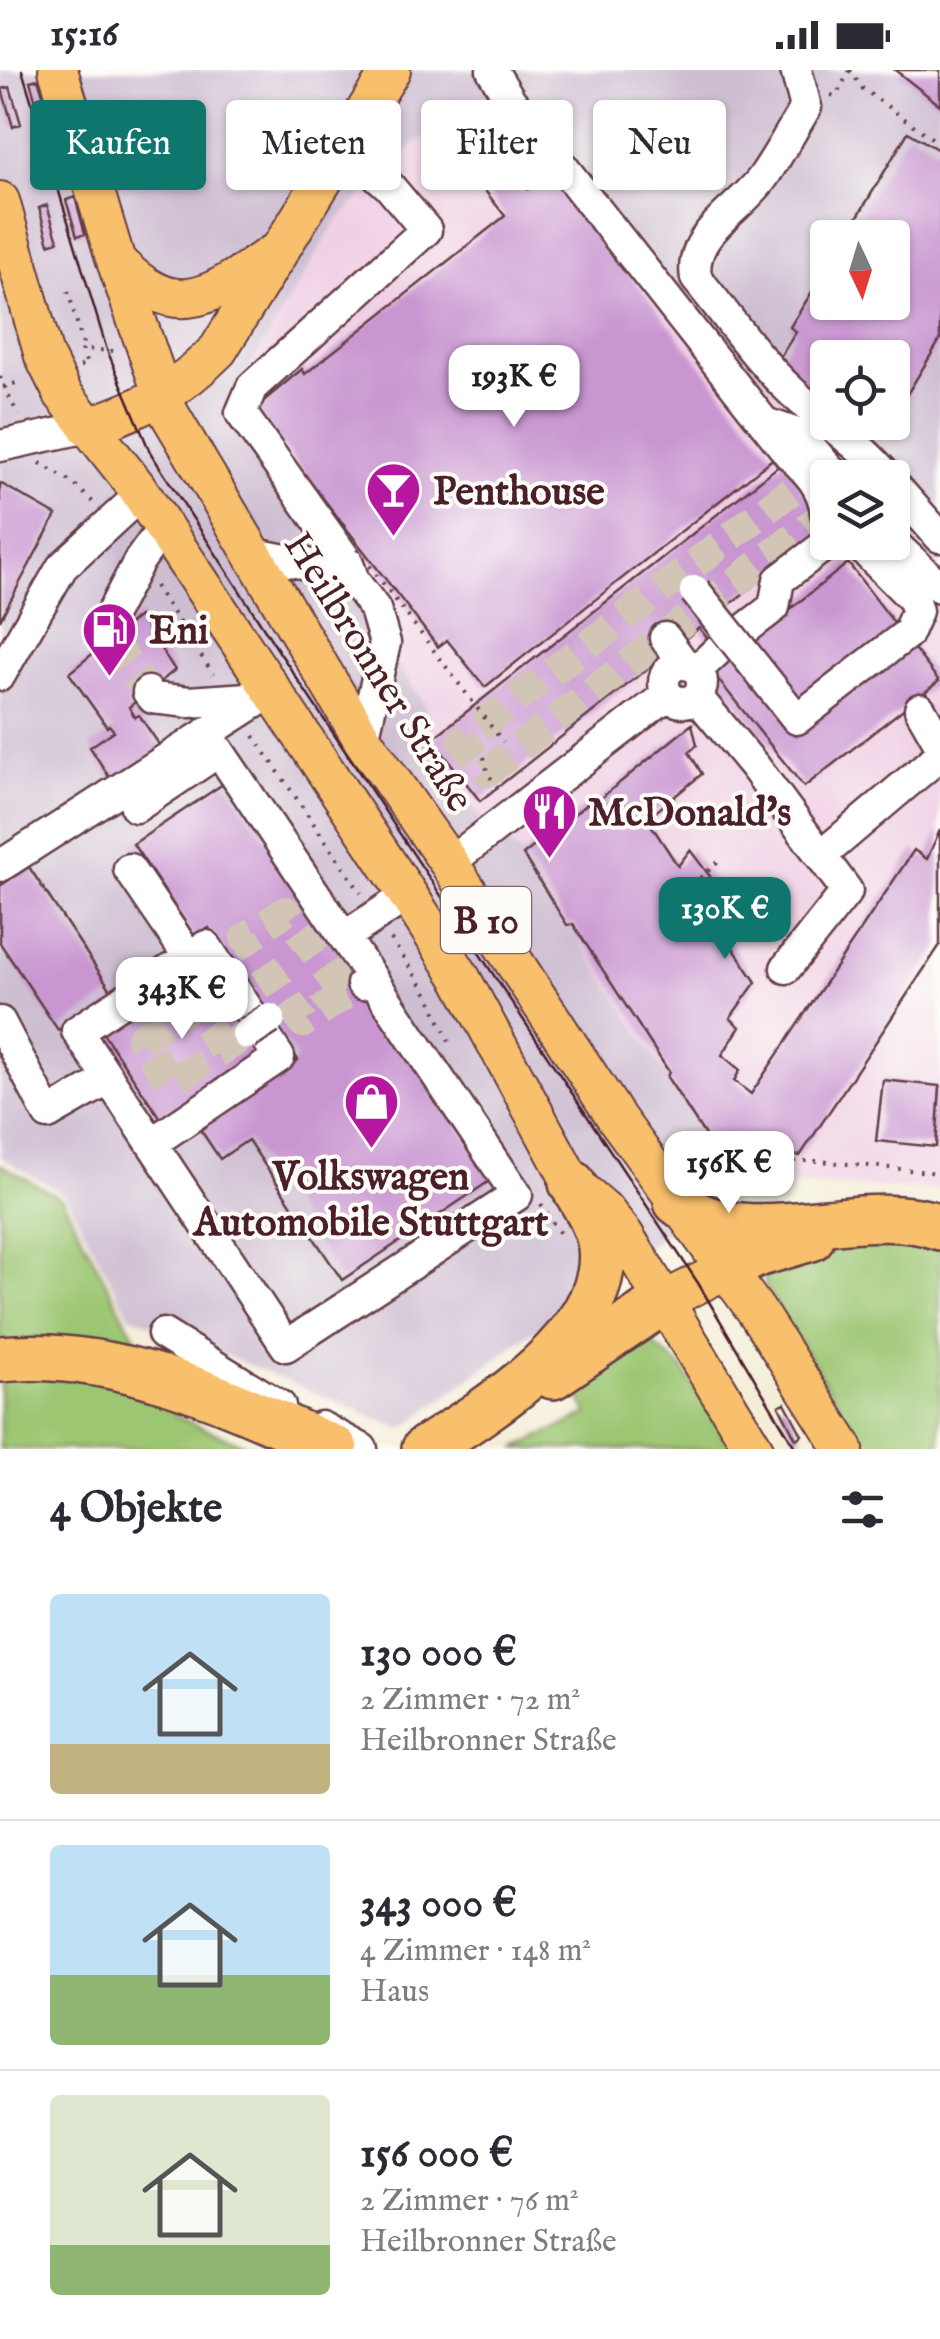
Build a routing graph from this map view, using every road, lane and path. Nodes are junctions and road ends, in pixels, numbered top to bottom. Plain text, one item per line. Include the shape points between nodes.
1 (58, 70) edge
2 (391, 70) edge
3 (492, 70) edge
4 (796, 70) edge
5 (850, 70) edge
6 (836, 96) dead end
7 (372, 100) edge
8 (940, 144) edge
9 (317, 190) edge
10 (391, 190) edge
11 (0, 201) edge
12 (282, 248) junction
13 (116, 261) junction
14 (10, 284) edge
15 (68, 290) dead end
16 (139, 328) junction
17 (84, 348) junction
18 (51, 374) junction
19 (0, 377) edge
20 (3, 387) junction
21 (162, 398) junction
22 (765, 424) junction
23 (88, 427) junction
24 (31, 440) junction
25 (0, 446) edge
26 (873, 460) edge
27 (810, 466) edge
28 (810, 473) edge
29 (141, 494) junction
30 (910, 503) edge
31 (110, 524) junction
32 (162, 529) junction
33 (940, 537) edge
34 (357, 548) dead end
35 (254, 554) junction
36 (810, 557) edge
37 (910, 559) edge
38 (873, 560) edge
39 (139, 562) junction
40 (354, 581) junction
41 (940, 587) edge
42 (695, 591) dead end
43 (110, 639) dead end
44 (675, 669) junction
45 (0, 675) edge
46 (148, 692) tunnel mouth
47 (270, 696) junction
48 (234, 706) junction
49 (920, 709) dead end
50 (363, 740) junction
51 (503, 742) dead end
52 (940, 744) edge
53 (940, 755) edge
54 (484, 757) dead end
55 (500, 790) dead end
56 (136, 807) dead end
57 (822, 855) junction
58 (718, 862) dead end
59 (449, 863) junction
60 (0, 866) edge
61 (130, 870) dead end
62 (700, 878) dead end
63 (408, 895) junction
64 (376, 916) junction
65 (344, 937) junction
66 (189, 957) junction
67 (786, 968) dead end
68 (0, 1022) edge
69 (455, 1056) dead end
70 (109, 1078) junction
71 (152, 1143) junction
72 (940, 1173) edge
73 (737, 1185) dead end
74 (552, 1186) junction
75 (678, 1202) junction
76 (869, 1217) junction
77 (940, 1228) edge
78 (561, 1237) dead end
79 (726, 1270) junction
80 (662, 1302) junction
81 (163, 1334) dead end
82 (0, 1358) edge
83 (559, 1360) junction
84 (334, 1449) edge
85 (362, 1449) edge
86 (425, 1449) edge
87 (754, 1449) edge
88 (844, 1449) edge

1 - 13 main road, Heilbronner Straße / B 10
2 - 7 main road
3 - 22 street
4 - 26 street via 806,107 762,180 701,243 693,264 696,278 775,375
5 - 6 path
5 - 8 path via 862,90
9 - 12 main road
10 - 40 street via 426,230 252,387 241,413 347,561
11 - 14 main road, B 10
12 - 13 main road via 187,300 148,288
12 - 21 main road via 218,350
13 - 16 main road, Heilbronner Straße / B 10
14 - 18 main road, B 10
15 - 17 path
16 - 17 path via 118,336 122,350
16 - 21 main road, Heilbronner Straße / B 10
17 - 18 path via 86,365
18 - 20 path
18 - 23 main road, B 10
19 - 20 path
20 - 24 path
21 - 23 main road
21 - 35 main road, Heilbronner Straße / B 10
22 - 27 street via 800,435
22 - 28 street
23 - 24 street
23 - 29 main road, B 10
24 - 25 street
24 - 31 path via 34,458 74,484
29 - 31 street
29 - 32 main road, B 10
30 - 33 street
31 - 45 street via 62,567
32 - 39 street
32 - 47 main road, B 10
34 - 51 path, bridge
35 - 40 street via 338,570
35 - 50 main road, Heilbronner Straße / B 10
36 - 44 street via 780,580 774,608 718,650
37 - 41 street
38 - 42 street, bridge via 914,600 913,625 797,719
39 - 43 street via 103,629
39 - 48 path
40 - 50 street via 376,609 385,643
44 - 57 street
44 - 59 street
46 - 48 street via 153,698
47 - 48 street
47 - 63 main road, B 10
48 - 60 street
48 - 64 path
49 - 52 street
50 - 59 main road, Heilbronner Straße / B 10
53 - 57 street
54 - 55 path, bridge
56 - 65 street via 219,751
57 - 67 street via 848,891
58 - 62 path
59 - 75 main road, Heilbronner Straße / B 10
61 - 66 street
63 - 64 street
63 - 74 main road, B 10 via 462,978
64 - 65 street
64 - 69 path via 429,996
65 - 71 street via 366,981 516,1195 286,1346
66 - 70 street via 77,1031
66 - 71 street via 206,946 280,1057
68 - 70 street via 48,1114
70 - 71 street via 138,1104
72 - 73 path via 764,1161
74 - 78 path
74 - 80 main road via 612,1220
74 - 83 highway, B 10 via 598,1236 600,1276
75 - 76 highway via 701,1217 745,1225
75 - 79 main road, Heilbronner Straße
76 - 77 highway
76 - 79 highway
79 - 80 main road
79 - 88 main road, Heilbronner Straße
80 - 83 highway, B 10
80 - 87 main road
81 - 85 street
82 - 84 highway via 66,1359 142,1373
83 - 86 highway, B 10

